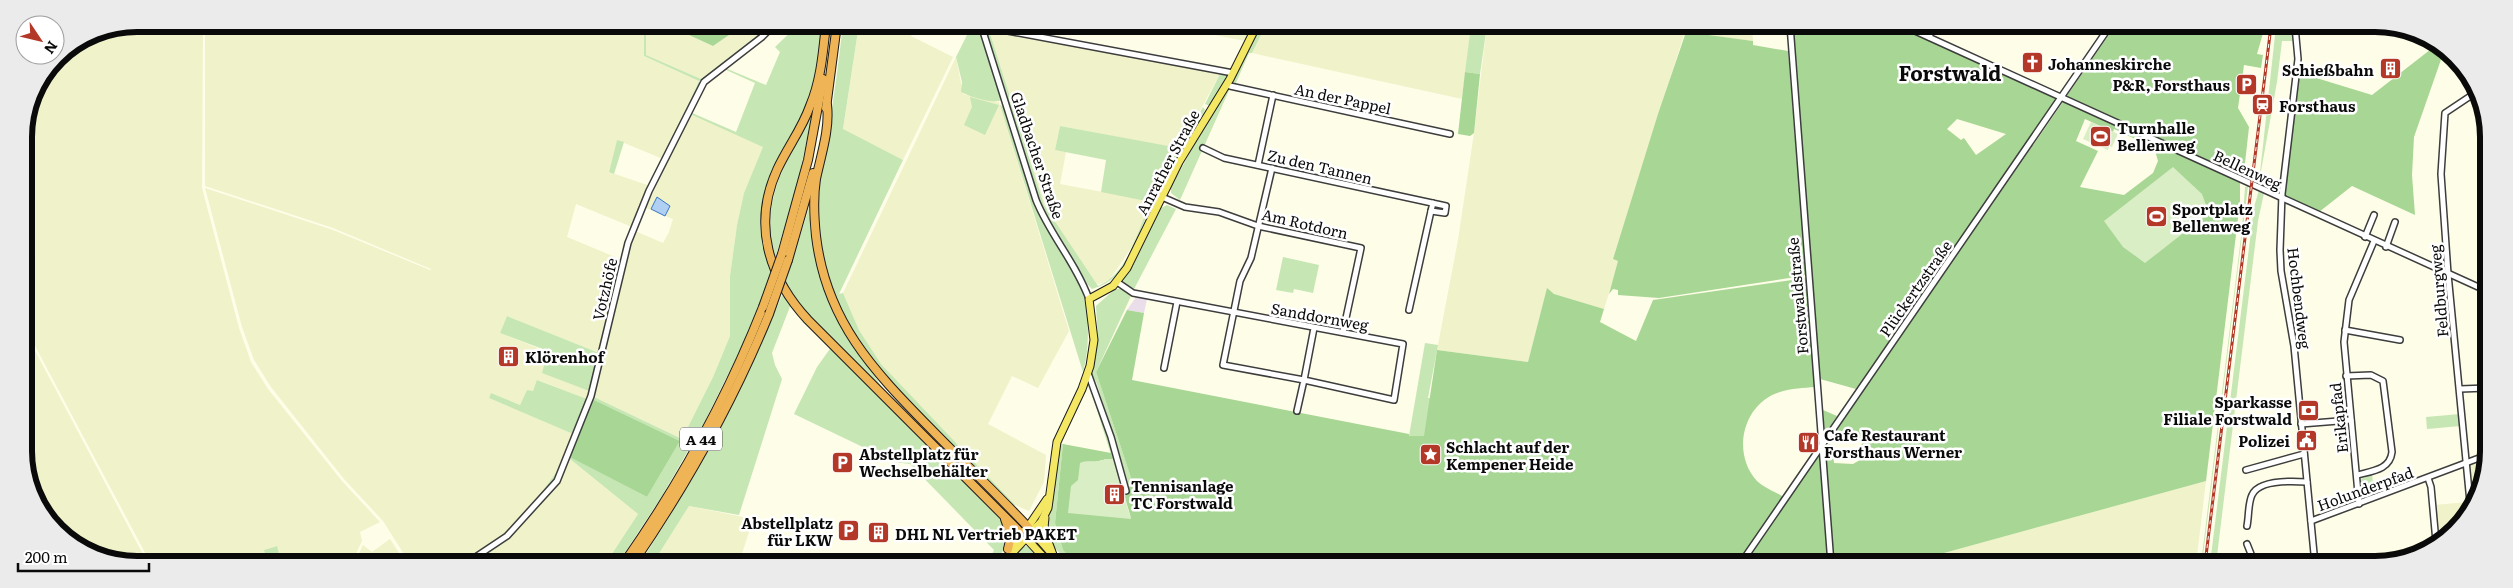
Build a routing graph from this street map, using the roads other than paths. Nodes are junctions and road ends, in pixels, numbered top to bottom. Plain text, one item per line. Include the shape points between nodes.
1 (767, 32) edge
2 (827, 32) edge
3 (827, 32) edge
4 (837, 32) edge
5 (983, 32) edge
6 (1018, 32) edge
7 (1254, 32) edge
8 (1791, 32) edge
9 (1918, 32) edge
10 (1931, 32) edge
11 (2106, 32) edge
12 (2296, 32) edge
13 (1929, 37) junction
14 (1233, 73) junction
15 (1230, 86) dead end
16 (1274, 95) junction
17 (2472, 95) edge
18 (2061, 98) junction
19 (827, 105) junction
20 (1450, 134) dead end
21 (1203, 148) dead end
22 (1258, 166) junction
23 (1272, 168) junction
24 (1162, 197) junction
25 (2282, 199) junction
26 (1433, 203) junction
27 (1431, 211) junction
28 (2374, 215) dead end
29 (2395, 222) dead end
30 (1258, 226) junction
31 (2365, 237) junction
32 (2374, 241) junction
33 (2386, 247) junction
34 (785, 257) junction
35 (2448, 274) junction
36 (1117, 282) junction
37 (2480, 288) edge
38 (1089, 299) junction
39 (1177, 302) junction
40 (1409, 310) dead end
41 (1233, 313) junction
42 (1314, 328) junction
43 (2345, 330) junction
44 (1343, 332) junction
45 (2400, 340) dead end
46 (1164, 368) dead end
47 (1088, 373) junction
48 (2346, 376) junction
49 (1304, 380) junction
50 (2480, 388) edge
51 (2460, 389) junction
52 (1297, 412) dead end
53 (2351, 420) junction
54 (2301, 424) junction
55 (1822, 446) junction
56 (2304, 454) junction
57 (2480, 458) edge
58 (2467, 464) junction
59 (2246, 470) dead end
60 (2357, 475) junction
61 (2430, 478) junction
62 (1052, 482) junction
63 (2307, 482) junction
64 (1126, 490) dead end
65 (2470, 497) edge
66 (2359, 504) junction
67 (1048, 508) junction
68 (1002, 513) junction
69 (2311, 521) junction
70 (2248, 526) dead end
71 (1030, 530) junction
72 (1024, 536) junction
73 (2436, 537) edge
74 (2247, 544) dead end
75 (1008, 549) junction
76 (1053, 555) joint
77 (1746, 555) edge
78 (1830, 555) edge
79 (2251, 555) edge
80 (2314, 555) edge
81 (477, 556) edge
82 (628, 556) edge
83 (638, 556) edge
84 (1006, 556) edge
85 (1009, 556) edge
86 (1042, 556) edge

1 - 81 street, Votzhöfe via 704,82 649,191 628,242 591,396 557,480 507,536
2 - 34 highway, A 44 via 815,129
3 - 68 highway via 812,101 777,171 768,197 766,232 774,268 788,296 808,320
4 - 19 highway, A 44
5 - 38 street, Gladbacher Straße via 1036,200 1048,228 1074,266
6 - 14 street
7 - 14 main road, Anrather Straße
8 - 55 street, Forstwaldstraße
9 - 13 street, Bellenweg
10 - 13 street
11 - 18 street, Plückertzstraße
12 - 25 street, Hochbendweg via 2298,59
13 - 18 street, Bellenweg
14 - 24 main road, Anrather Straße
15 - 16 street, An der Pappel
16 - 20 street, An der Pappel
16 - 22 street
17 - 35 street, Feldburgweg via 2445,114 2441,174
18 - 25 street, Bellenweg
18 - 55 street, Plückertzstraße
19 - 34 highway, A 44 via 814,169
19 - 71 highway via 828,121 815,189 815,222 823,273 840,318 857,347 882,378
21 - 22 street, Zu den Tannen via 1224,158
22 - 23 street, Zu den Tannen
23 - 26 street, Zu den Tannen
23 - 30 street
24 - 30 street, Am Rotdorn via 1185,207 1219,212
24 - 36 main road, Anrather Straße via 1133,259
25 - 31 street, Bellenweg
25 - 54 street, Hochbendweg via 2281,271 2294,346
26 - 27 street
26 - 27 street via 1446,206 1445,213
27 - 40 street
28 - 31 street
29 - 33 street
30 - 41 street
30 - 44 street, Am Rotdorn via 1361,248
31 - 32 street, Bellenweg
32 - 33 street, Bellenweg
32 - 43 street, Erikapfad via 2349,300
33 - 35 street, Bellenweg
34 - 82 highway, A 44, bridge via 738,368 708,426
34 - 83 highway, A 44, bridge via 768,314 742,377 712,436
35 - 37 street, Bellenweg
35 - 51 street, Feldburgweg
36 - 38 main road, Anrather Straße
36 - 39 street, Sanddornweg via 1130,292
38 - 47 main road, Gladbacher Straße via 1094,340
39 - 41 street, Sanddornweg
39 - 46 street
41 - 42 street, Sanddornweg
41 - 49 street via 1223,365
42 - 44 street, Sanddornweg
42 - 49 street
43 - 45 street
43 - 48 street, Erikapfad
44 - 49 street, Sanddornweg via 1403,344 1394,400
47 - 62 main road via 1057,442
47 - 64 street
48 - 53 street, Erikapfad
48 - 60 street via 2372,375 2384,381 2392,452 2386,467
49 - 52 street
50 - 51 street
51 - 58 street, Feldburgweg
53 - 54 street
53 - 60 street, Erikapfad
54 - 56 street, Hochbendweg
55 - 77 street, Plückertzstraße
55 - 78 street, Forstwaldstraße
56 - 59 street
56 - 63 street, Hochbendweg
57 - 58 street
58 - 61 street
58 - 65 street, Feldburgweg
60 - 66 street, Erikapfad
61 - 66 street, Holunderpfad
61 - 73 street, Holunderpfad
62 - 67 main road
62 - 71 main road
63 - 69 street, Hochbendweg
63 - 70 street via 2272,484 2254,491
66 - 69 street, Holunderpfad
67 - 71 main road via 1041,522
67 - 76 main road via 1045,537
68 - 72 highway
68 - 75 highway via 1010,530
69 - 80 street, Hochbendweg
71 - 72 main road
71 - 76 main road
72 - 75 main road
72 - 85 main road
72 - 86 main road
74 - 79 street
75 - 84 main road

